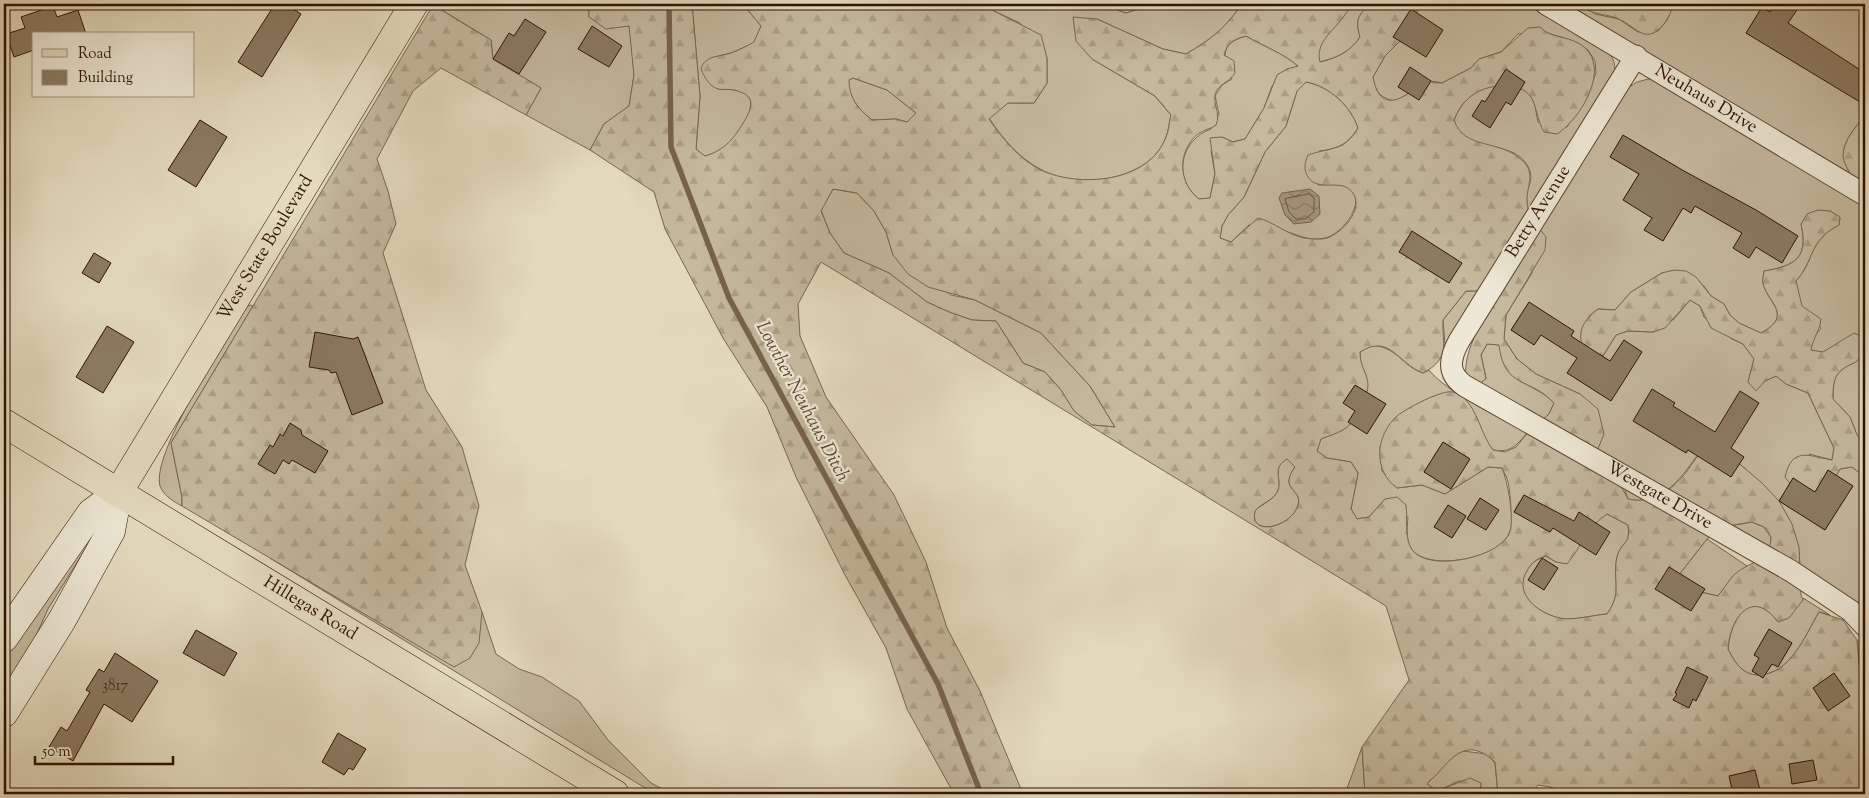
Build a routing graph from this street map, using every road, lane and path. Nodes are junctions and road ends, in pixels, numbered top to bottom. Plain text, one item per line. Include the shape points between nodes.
1 (414, 4) edge
2 (1546, 4) edge
3 (1636, 56) junction
4 (1865, 194) edge
5 (1451, 370) joint
6 (4, 424) edge
7 (118, 493) junction
8 (1865, 626) edge
9 (4, 638) edge
10 (4, 713) edge
11 (615, 794) edge

1 - 7 main road, West State Boulevard
2 - 3 street, Neuhaus Drive
3 - 4 street, Neuhaus Drive
3 - 5 street, Betty Avenue via 1458,341 1452,354
5 - 8 street, Westgate Drive via 1465,386 1790,570 1851,611
6 - 7 main road, Hillegas Road
7 - 9 main road, West State Boulevard via 91,514
7 - 10 main road, West State Boulevard via 112,531
7 - 11 main road, Hillegas Road

